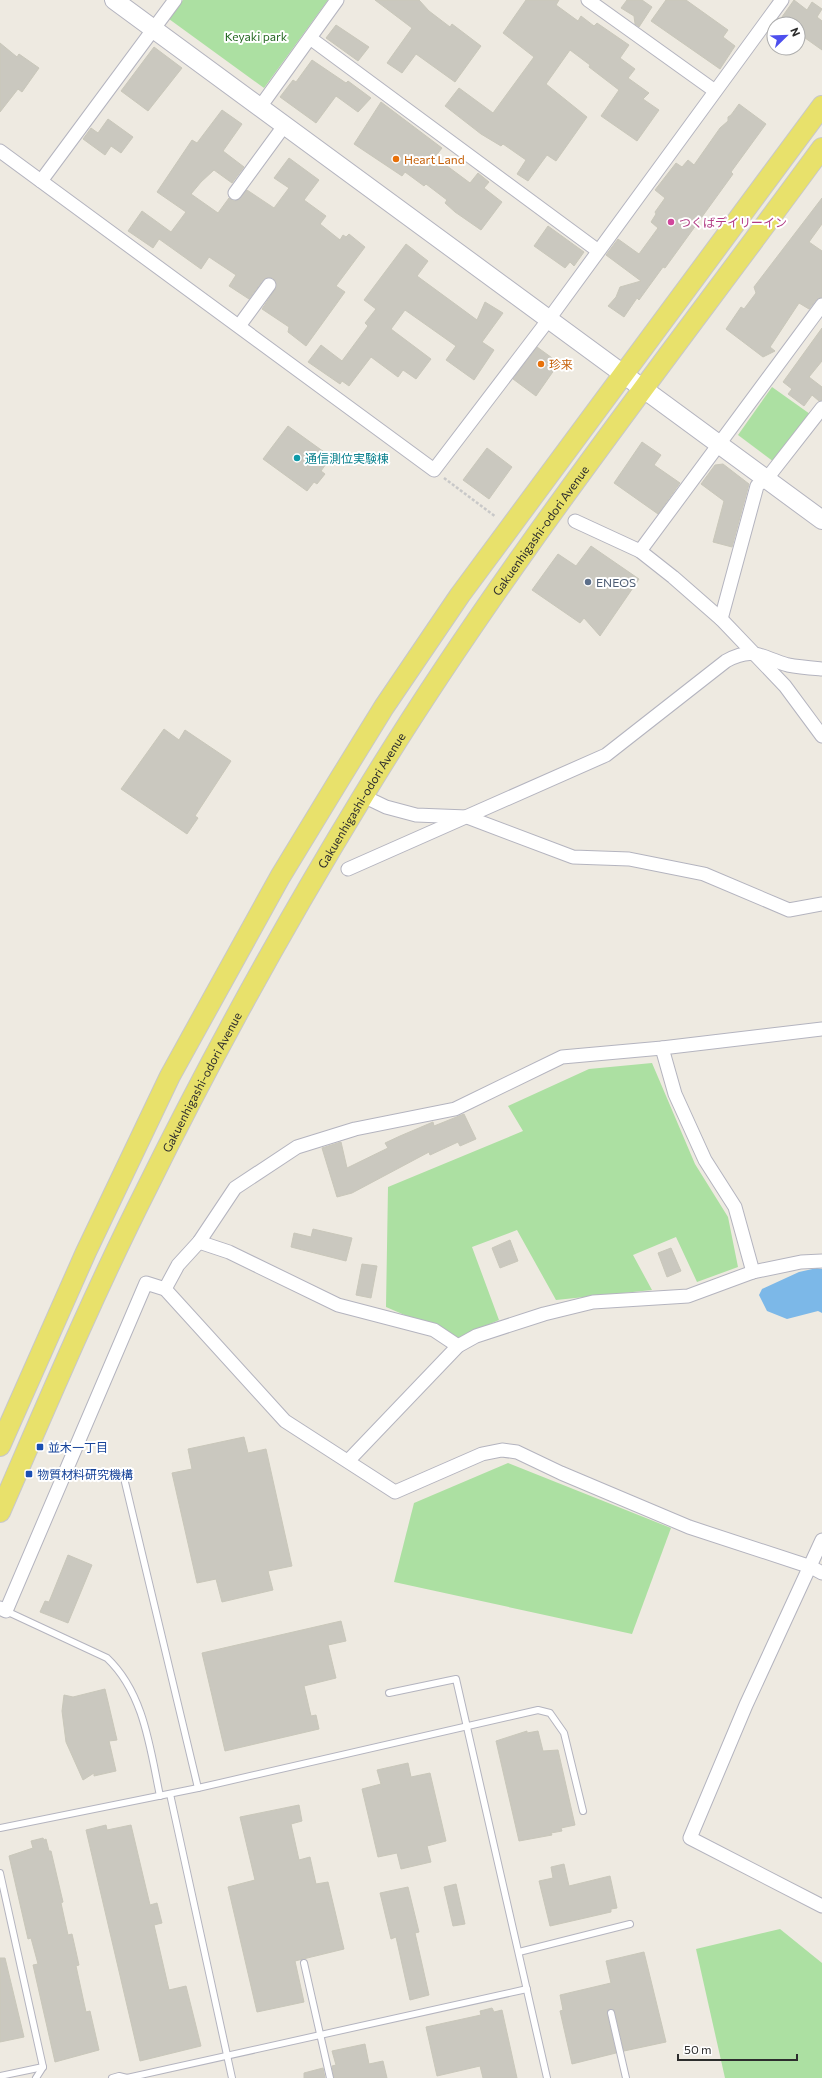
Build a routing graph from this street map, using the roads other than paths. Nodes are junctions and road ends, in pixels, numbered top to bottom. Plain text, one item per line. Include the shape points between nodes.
1 (114, 0) edge
2 (174, 0) edge
3 (337, 0) edge
4 (782, 0) edge
5 (595, 2) edge
6 (154, 29) junction
7 (310, 38) junction
8 (715, 91) junction
9 (822, 106) edge
10 (260, 107) junction
11 (284, 126) junction
12 (822, 148) edge
13 (0, 151) edge
14 (41, 181) junction
15 (235, 193) dead end
16 (598, 250) junction
17 (269, 285) dead end
18 (822, 305) edge
19 (549, 319) junction
20 (239, 326) junction
21 (624, 375) junction
22 (643, 390) junction
23 (822, 408) edge
24 (718, 444) junction
25 (765, 478) junction
26 (822, 520) edge
27 (575, 521) dead end
28 (640, 551) junction
29 (721, 619) junction
30 (753, 653) junction
31 (822, 669) edge
32 (822, 736) edge
33 (363, 796) junction
34 (467, 817) junction
35 (348, 869) dead end
36 (822, 904) edge
37 (822, 1030) edge
38 (662, 1048) junction
39 (199, 1242) junction
40 (822, 1261) edge
41 (753, 1272) junction
42 (165, 1289) junction
43 (458, 1346) junction
44 (0, 1446) edge
45 (348, 1461) junction
46 (124, 1478) dead end
47 (0, 1512) edge
48 (822, 1540) edge
49 (816, 1570) edge
50 (3, 1609) edge
51 (389, 1693) dead end
52 (467, 1727) junction
53 (198, 1788) junction
54 (170, 1794) junction
55 (160, 1796) junction
56 (583, 1811) dead end
57 (0, 1828) edge
58 (0, 1873) edge
59 (822, 1906) edge
60 (630, 1924) dead end
61 (519, 1952) junction
62 (304, 1963) dead end
63 (527, 1989) junction
64 (611, 2013) dead end
65 (321, 2035) junction
66 (227, 2056) junction
67 (43, 2067) junction
68 (0, 2076) edge
69 (36, 2078) edge
70 (112, 2078) edge
71 (232, 2078) edge
72 (330, 2078) edge
73 (547, 2078) edge
74 (626, 2078) edge

1 - 6 street
2 - 6 street
3 - 7 street
4 - 8 street
5 - 8 street
6 - 10 street
6 - 14 street
7 - 10 street
7 - 16 street
8 - 16 street
9 - 21 main road
10 - 11 street
11 - 15 street
11 - 19 street
12 - 22 main road, Gakuenhigashi-odori Avenue
13 - 14 street
14 - 20 street
16 - 19 street
17 - 20 street
18 - 24 street
19 - 20 street via 434,470
19 - 21 street
21 - 22 street
21 - 44 main road via 460,595 384,707 272,891 166,1083 89,1245
22 - 24 street
22 - 33 main road, Gakuenhigashi-odori Avenue via 453,655
23 - 25 street
24 - 25 street
24 - 28 street
25 - 26 street
25 - 29 street via 757,486
27 - 28 street
28 - 29 street
29 - 30 street
30 - 31 street via 789,665
30 - 32 street via 785,686
30 - 34 street via 740,654 726,662 606,755
33 - 34 street via 386,807 416,815
33 - 47 main road, Gakuenhigashi-odori Avenue via 249,993 145,1191 90,1307
34 - 35 street
34 - 36 street via 573,857 629,859 704,874 789,910
37 - 38 street
38 - 39 street via 562,1057 455,1109 355,1129 297,1147 235,1188
38 - 41 street via 675,1094 705,1160 735,1207
39 - 42 street via 178,1265
39 - 43 street via 229,1252 338,1305 434,1330
40 - 41 street via 801,1262
41 - 43 street via 688,1296 593,1302 544,1314 476,1336
42 - 45 street via 285,1421
42 - 50 street via 146,1283
43 - 45 street
45 - 49 street via 395,1492 482,1454 502,1450 517,1452 689,1527
46 - 53 lane
48 - 49 street
49 - 59 street via 746,1705 690,1838
50 - 55 lane via 107,1658 120,1670 145,1726
51 - 52 lane via 456,1679
52 - 53 lane
52 - 56 lane via 538,1710 550,1713 564,1733
52 - 61 lane
53 - 54 lane
54 - 55 lane
54 - 66 lane
55 - 57 lane
58 - 67 lane
60 - 61 lane
61 - 63 lane
62 - 65 lane
63 - 65 lane
63 - 73 lane
64 - 74 lane
65 - 66 lane
65 - 72 lane
66 - 70 lane via 127,2078
66 - 71 lane
67 - 68 lane
67 - 69 lane

